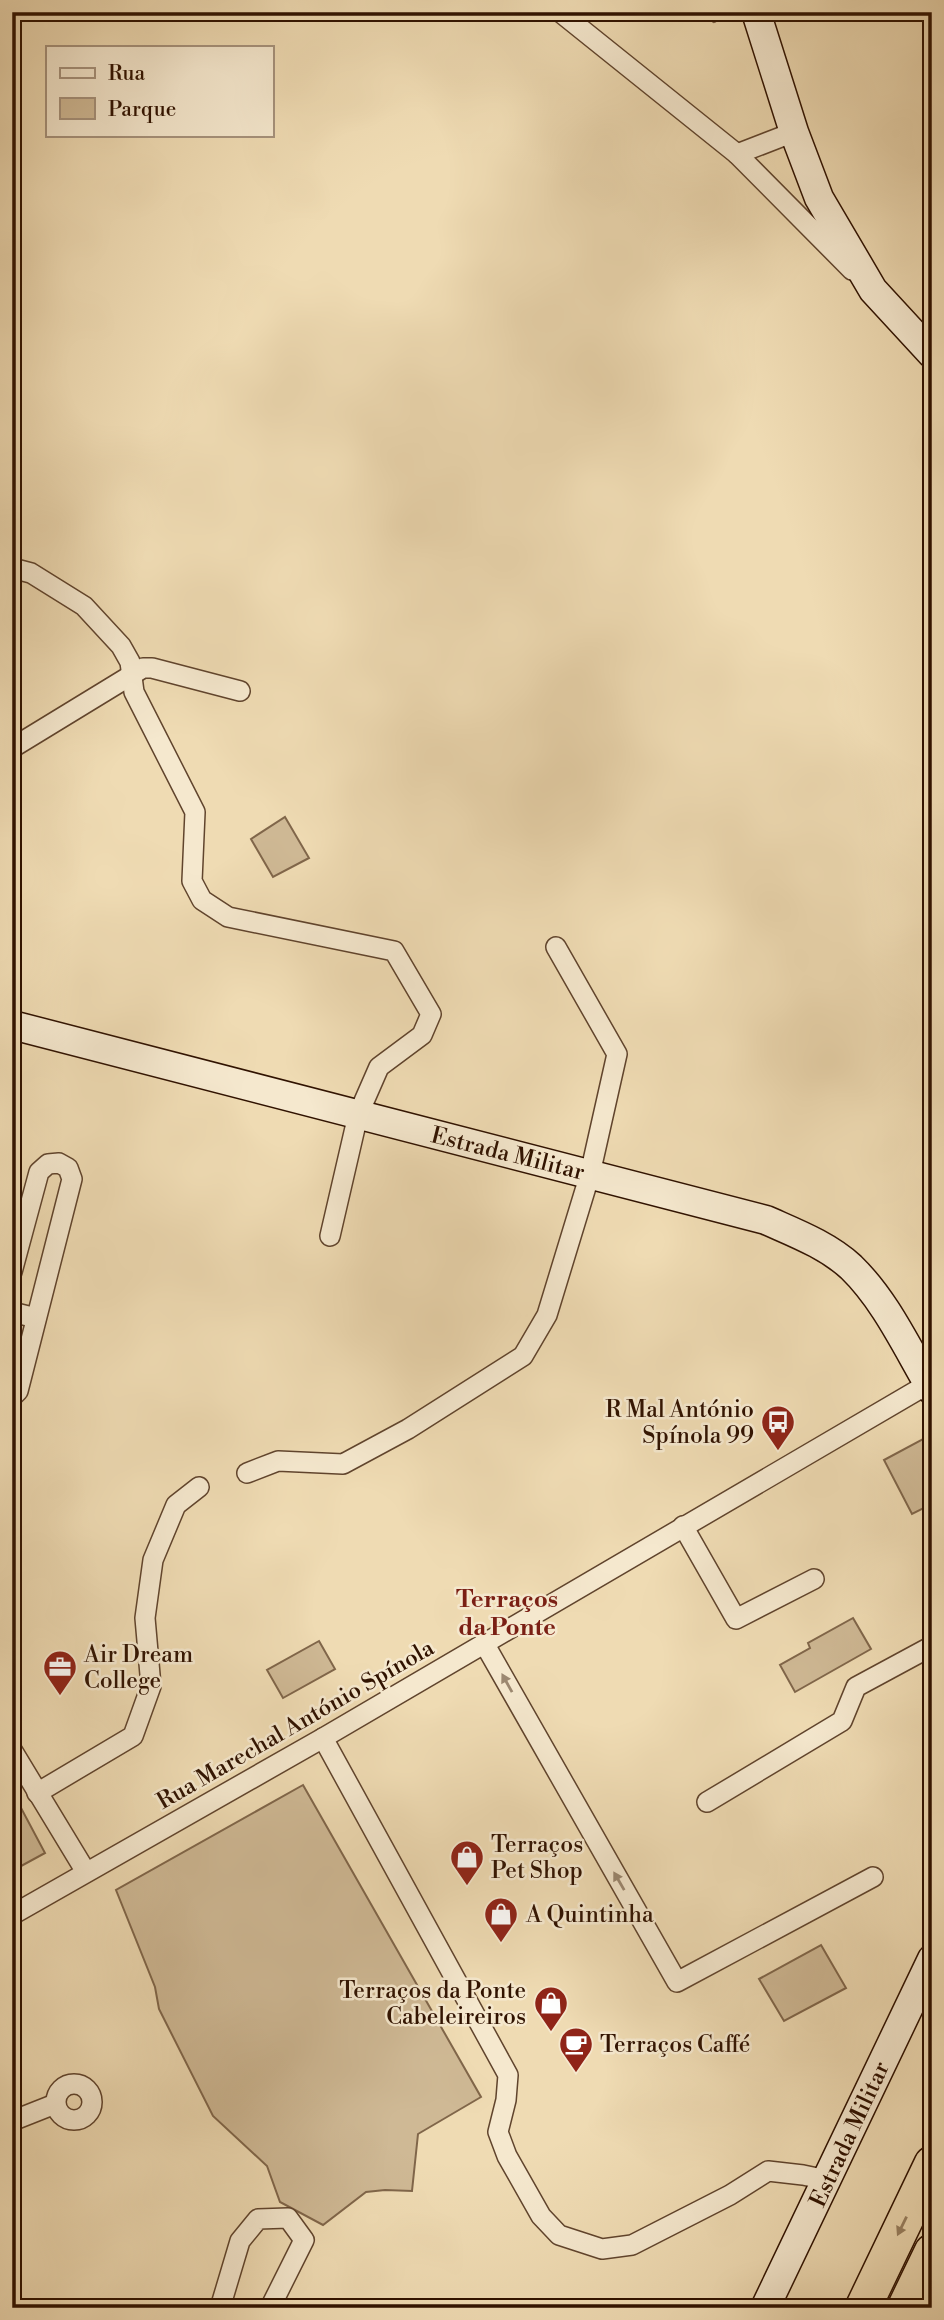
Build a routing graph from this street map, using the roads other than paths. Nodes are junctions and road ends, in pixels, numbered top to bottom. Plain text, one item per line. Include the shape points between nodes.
1 (559, 12) edge
2 (756, 12) edge
3 (793, 132) junction
4 (737, 154) junction
5 (873, 290) junction
6 (932, 354) edge
7 (12, 568) edge
8 (131, 674) junction
9 (240, 691) dead end
10 (12, 748) edge
11 (556, 947) dead end
12 (12, 1025) edge
13 (358, 1115) junction
14 (590, 1174) junction
15 (330, 1236) dead end
16 (12, 1272) edge
17 (12, 1312) edge
18 (36, 1318) junction
19 (930, 1387) edge
20 (12, 1397) edge
21 (247, 1473) dead end
22 (199, 1487) dead end
23 (682, 1526) junction
24 (814, 1579) dead end
25 (484, 1643) junction
26 (932, 1646) edge
27 (323, 1738) junction
28 (12, 1750) edge
29 (37, 1793) junction
30 (707, 1802) dead end
31 (86, 1872) junction
32 (873, 1877) dead end
33 (12, 1915) edge
34 (932, 1959) edge
35 (55, 2104) dead end
36 (12, 2121) edge
37 (932, 2164) edge
38 (827, 2180) junction
39 (932, 2252) edge
40 (220, 2308) edge
41 (270, 2308) edge
42 (765, 2308) edge
43 (863, 2308) edge
44 (905, 2308) edge

1 - 4 street
2 - 3 street
3 - 4 street
3 - 5 street via 818,198
4 - 5 street
5 - 6 street
7 - 8 street via 31,573 84,606 121,646
8 - 9 street via 152,668
8 - 10 street
8 - 13 street via 134,692 195,812 192,881 202,900 228,917 394,951 431,1014 422,1035 379,1067
11 - 14 street via 617,1054
12 - 13 street, Estrada Militar
13 - 14 street, Estrada Militar
13 - 15 street
14 - 19 street, Estrada Militar via 766,1220 813,1241 850,1266 878,1299
14 - 21 street via 547,1315 523,1356 343,1464 278,1461
16 - 18 street via 39,1172 48,1164 60,1163 72,1179
17 - 18 street
18 - 20 street via 18,1391
19 - 23 street, Rua Marechal António Spínola
22 - 29 street via 176,1505 153,1560 145,1618 150,1686 133,1736
23 - 24 street via 736,1619
23 - 25 street, Rua Marechal António Spínola
25 - 27 street, Rua Marechal António Spínola
32 -> 25 street via 677,1982
26 - 30 street via 856,1687 842,1721
27 - 31 street, Rua Marechal António Spínola
27 - 38 street via 508,2074 498,2132 541,2216 559,2235 602,2249 632,2245 768,2171
28 - 29 street
29 - 31 street
31 - 33 street, Rua Marechal António Spínola
34 - 38 street, Estrada Militar
35 - 36 street
37 -> 43 highway
38 - 42 street, Estrada Militar
39 - 44 highway
40 - 41 street via 240,2241 258,2220 288,2218 304,2241

